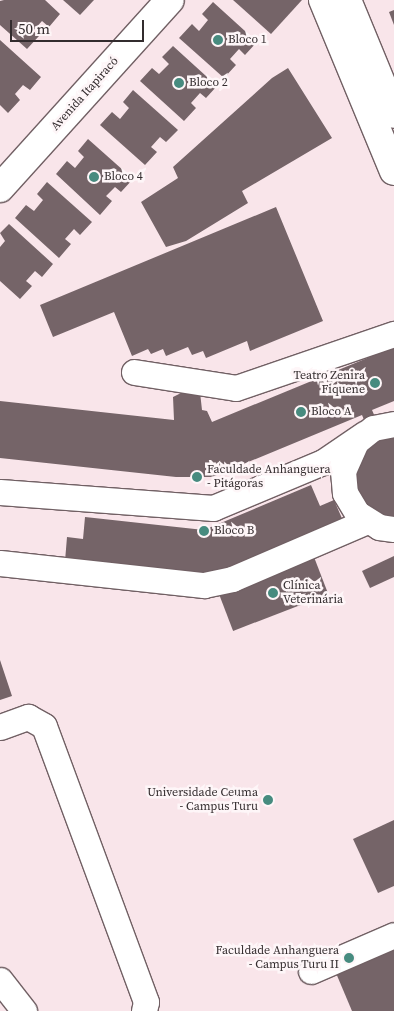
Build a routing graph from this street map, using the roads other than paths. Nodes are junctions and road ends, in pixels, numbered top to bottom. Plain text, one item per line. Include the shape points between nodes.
1 (170, 0) edge
2 (323, 0) edge
3 (347, 0) edge
4 (394, 114) edge
5 (394, 170) edge
6 (0, 188) edge
7 (394, 334) edge
8 (134, 372) dead end
9 (386, 425) edge
10 (0, 492) edge
11 (367, 521) junction
12 (394, 529) edge
13 (0, 563) edge
14 (0, 727) edge
15 (394, 935) edge
16 (311, 971) dead end
17 (0, 980) edge
18 (24, 1011) edge
19 (144, 1011) edge

1 - 6 main road, Avenida Itapiracó
2 - 5 main road
3 - 4 main road
7 - 8 street via 249,386 223,387
9 - 10 street via 323,462 213,508
9 - 11 street via 345,461 343,482 349,503
11 - 12 street
11 - 13 street via 232,579 204,586
14 - 19 street via 28,718 44,726 146,1002
15 - 16 street
17 - 18 street

